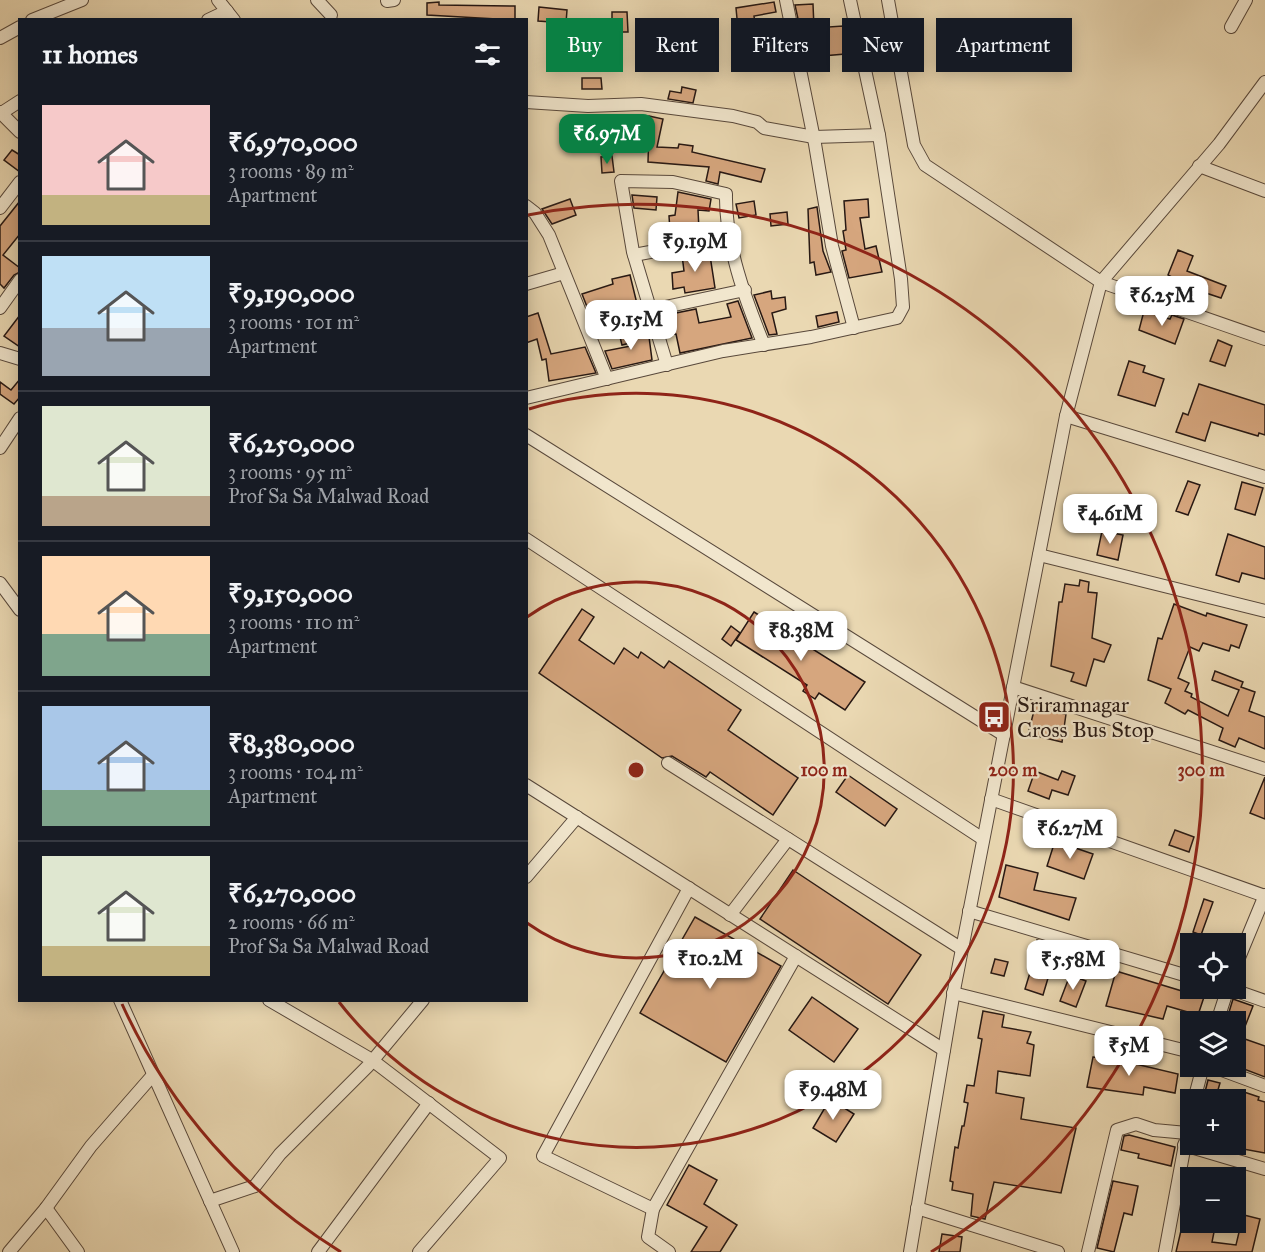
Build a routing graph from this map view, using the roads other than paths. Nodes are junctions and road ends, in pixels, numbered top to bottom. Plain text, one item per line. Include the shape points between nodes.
1 (82, 0) edge
2 (218, 0) edge
3 (317, 0) edge
4 (786, 0) edge
5 (850, 0) edge
6 (888, 0) edge
7 (1246, 0) edge
8 (231, 15) edge
9 (331, 15) dead end
10 (37, 18) edge
11 (1231, 27) dead end
12 (18, 28) edge
13 (0, 38) edge
14 (1265, 82) edge
15 (18, 102) edge
16 (528, 102) edge
17 (0, 113) edge
18 (18, 130) edge
19 (879, 135) junction
20 (814, 137) junction
21 (1199, 166) junction
22 (18, 185) edge
23 (1265, 191) edge
24 (0, 208) edge
25 (528, 208) edge
26 (731, 237) junction
27 (634, 255) junction
28 (564, 273) junction
29 (1101, 282) junction
30 (18, 283) edge
31 (528, 283) edge
32 (745, 290) junction
33 (0, 308) edge
34 (651, 310) junction
35 (854, 328) junction
36 (1265, 339) edge
37 (764, 345) junction
38 (0, 353) edge
39 (18, 358) edge
40 (667, 365) junction
41 (607, 379) junction
42 (528, 398) edge
43 (1066, 416) junction
44 (18, 421) edge
45 (528, 436) edge
46 (0, 448) edge
47 (1265, 477) edge
48 (528, 540) edge
49 (1039, 555) junction
50 (2, 591) edge
51 (18, 608) edge
52 (1265, 611) edge
53 (1013, 687) junction
54 (1004, 735) junction
55 (668, 763) dead end
56 (1265, 769) edge
57 (528, 786) edge
58 (991, 799) junction
59 (577, 817) junction
60 (788, 839) junction
61 (983, 839) junction
62 (528, 875) edge
63 (689, 888) junction
64 (1265, 895) edge
65 (969, 911) junction
66 (730, 915) junction
67 (1246, 941) edge
68 (962, 950) junction
69 (796, 956) junction
70 (1180, 974) edge
71 (953, 993) junction
72 (1246, 994) edge
73 (1265, 1001) edge
74 (121, 1002) edge
75 (272, 1002) edge
76 (421, 1002) edge
77 (1180, 1049) edge
78 (944, 1050) junction
79 (372, 1060) junction
80 (153, 1075) junction
81 (1241, 1077) edge
82 (1265, 1086) edge
83 (429, 1103) junction
84 (1180, 1137) edge
85 (1183, 1155) edge
86 (1227, 1155) edge
87 (1265, 1170) edge
88 (210, 1202) junction
89 (46, 1208) junction
90 (917, 1208) junction
91 (654, 1209) junction
92 (1049, 1251) edge
93 (9, 1252) edge
94 (78, 1252) edge
95 (232, 1252) edge
96 (318, 1252) edge
97 (419, 1252) edge
98 (669, 1252) edge
99 (910, 1252) edge
100 (1088, 1252) edge
101 (1166, 1252) edge

1 - 10 street
2 - 8 street
3 - 9 street
4 - 20 street
5 - 19 street
6 - 29 street via 914,145 925,165
7 - 11 street
12 - 13 street
14 - 21 street
15 - 17 street
16 - 20 street via 641,104 733,116 757,122 764,128
17 - 18 street
19 - 20 street
19 - 35 street via 903,307 897,318
20 - 35 street via 832,246
21 - 23 street
21 - 29 street
22 - 24 street
25 - 28 street via 549,235
26 - 27 street
26 - 27 street via 726,194 673,183 621,182
26 - 32 street
27 - 34 street
28 - 31 street
28 - 41 street
29 - 36 street
29 - 43 street
30 - 33 street
32 - 34 street
32 - 37 street
34 - 40 street
35 - 37 street
37 - 40 street
38 - 39 street
40 - 41 street
41 - 42 street
43 - 47 street
43 - 49 street
44 - 46 street
45 - 54 street
48 - 61 street
49 - 52 street
49 - 53 street
50 - 51 street
53 - 54 street
53 - 56 street
54 - 58 street
55 - 60 street
57 - 59 street
58 - 61 street
58 - 64 street
59 - 62 street
59 - 63 street
60 - 66 street
60 - 68 street
61 - 65 street
63 - 66 street
63 - 91 street via 543,1156
64 - 67 street
65 - 68 street
65 - 70 street
66 - 69 street
68 - 71 street
69 - 78 street
69 - 91 street
71 - 77 street
71 - 78 street
72 - 73 street
74 - 80 street
75 - 79 street
76 - 79 street
78 - 90 street
79 - 83 street
79 - 88 street via 280,1154 255,1186
80 - 88 street
80 - 89 street via 91,1146
81 - 82 street
83 - 96 street
83 - 97 street via 500,1158
84 - 100 street via 1136,1124 1117,1130
85 - 101 street
86 - 87 street
88 - 95 street
89 - 93 street
89 - 94 street
90 - 92 street
90 - 99 street
91 - 98 street via 648,1237

